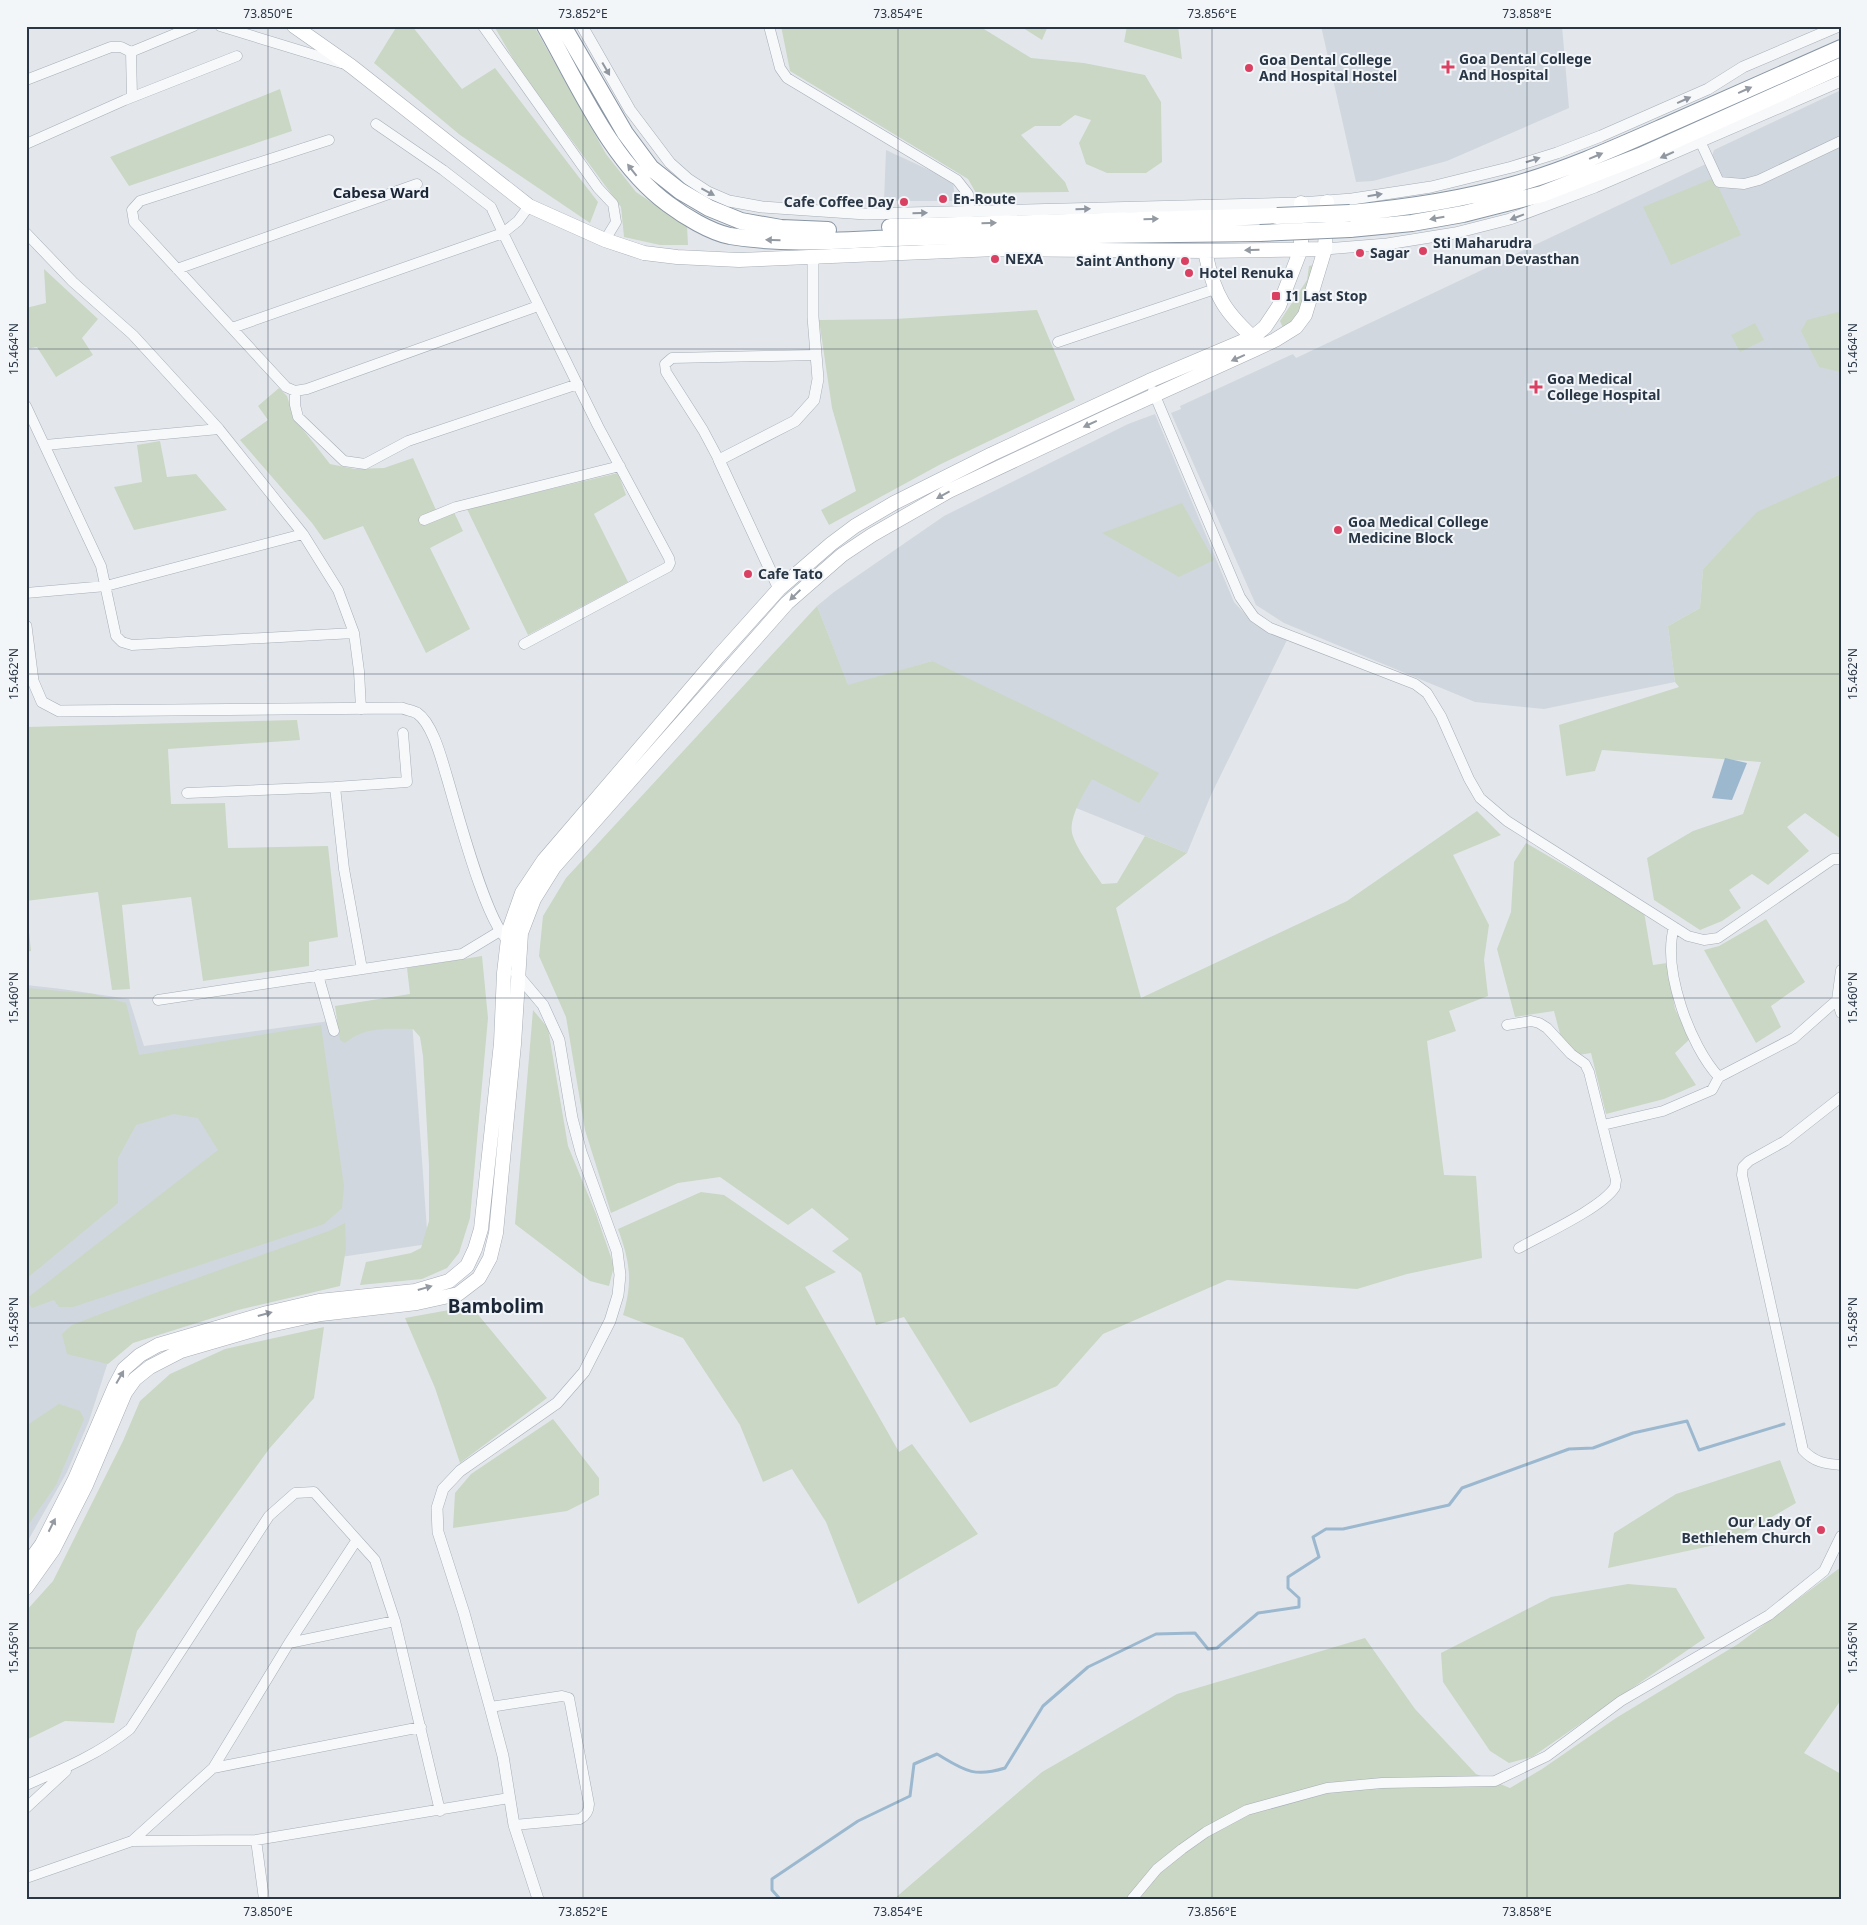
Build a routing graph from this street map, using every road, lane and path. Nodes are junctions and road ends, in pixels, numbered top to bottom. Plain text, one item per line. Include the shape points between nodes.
1 (194, 26) edge
2 (220, 26) edge
3 (294, 26) edge
4 (484, 26) edge
5 (545, 26) edge
6 (563, 26) edge
7 (582, 26) edge
8 (769, 26) edge
9 (1839, 26) edge
10 (1841, 48) edge
11 (131, 52) junction
12 (237, 56) dead end
13 (351, 66) junction
14 (1841, 66) edge
15 (26, 80) edge
16 (1841, 81) edge
17 (132, 97) junction
18 (376, 124) dead end
19 (329, 140) dead end
20 (1700, 141) junction
21 (1841, 141) edge
22 (26, 144) edge
23 (417, 184) dead end
24 (1327, 202) junction
25 (1301, 203) junction
26 (529, 206) junction
27 (970, 212) junction
28 (1350, 221) junction
29 (503, 234) junction
30 (28, 238) edge
31 (605, 240) junction
32 (1300, 249) junction
33 (1325, 249) junction
34 (1205, 251) junction
35 (813, 256) junction
36 (177, 270) junction
37 (1215, 289) junction
38 (538, 306) junction
39 (232, 328) junction
40 (1058, 342) dead end
41 (1258, 342) junction
42 (816, 355) junction
43 (1149, 381) junction
44 (578, 384) junction
45 (295, 391) junction
46 (1154, 394) junction
47 (26, 406) edge
48 (219, 429) junction
49 (45, 445) junction
50 (719, 460) junction
51 (620, 466) junction
52 (424, 520) dead end
53 (303, 534) junction
54 (106, 586) junction
55 (779, 589) junction
56 (26, 593) edge
57 (26, 626) edge
58 (354, 633) junction
59 (524, 644) dead end
60 (30, 681) edge
61 (361, 709) junction
62 (403, 733) dead end
63 (335, 787) junction
64 (186, 794) dead end
65 (1841, 859) edge
66 (1674, 927) junction
67 (509, 939) junction
68 (506, 963) junction
69 (362, 969) junction
70 (1841, 970) edge
71 (517, 974) junction
72 (318, 975) junction
73 (158, 1000) dead end
74 (1837, 1000) junction
75 (1841, 1013) edge
76 (1507, 1025) dead end
77 (334, 1031) dead end
78 (1719, 1077) junction
79 (1841, 1097) edge
80 (1602, 1126) junction
81 (1519, 1248) dead end
82 (1841, 1465) edge
83 (1841, 1536) edge
84 (356, 1541) junction
85 (1841, 1560) edge
86 (1827, 1565) junction
87 (26, 1566) edge
88 (26, 1588) edge
89 (395, 1621) junction
90 (290, 1643) junction
91 (490, 1707) junction
92 (421, 1727) junction
93 (72, 1765) junction
94 (212, 1768) junction
95 (26, 1785) edge
96 (509, 1798) junction
97 (26, 1808) edge
98 (440, 1811) junction
99 (514, 1825) junction
100 (256, 1840) junction
101 (132, 1841) junction
102 (26, 1878) edge
103 (264, 1899) edge
104 (538, 1899) edge
105 (1132, 1899) edge

1 - 11 street
2 - 13 street
3 - 13 main road
4 - 31 street via 598,188 613,204 616,222
28 -> 5 highway, bridge via 1260,234 819,241 769,241 727,235 696,222 641,182 612,145
6 -> 28 highway, bridge via 625,133 651,168 680,191 741,222 819,230 1277,216
7 -> 27 street via 630,110 652,140 670,163 708,192 729,202 762,207 866,214
8 - 27 street via 780,68 787,78 957,180 968,194
24 -> 9 street via 1431,187 1557,153 1708,90 1743,67
28 -> 10 highway via 1514,185 1578,164
11 - 15 street via 111,47
11 - 17 street
12 - 17 street
13 - 26 main road
14 -> 28 highway via 1640,156 1521,200 1412,223
16 - 20 street
17 - 22 street
18 - 29 street via 492,208
19 - 36 street via 140,201 132,210 134,222
20 - 21 street via 1719,182 1744,184
20 -> 33 street via 1510,220 1455,234
23 - 36 street
24 - 25 street
24 - 33 main road
27 -> 25 street
25 - 32 main road
26 - 29 street
26 - 31 main road
29 - 38 street
29 - 39 street
30 - 48 street via 133,335
31 - 35 main road via 644,253 677,257 739,260
32 - 33 main road
32 -> 34 main road
32 - 41 main road via 1279,306
33 - 41 main road via 1305,315 1296,327
34 - 35 main road via 973,250
34 - 37 main road
35 - 42 street
36 - 39 street
37 - 40 street
37 - 41 main road via 1231,317
38 - 44 street
38 - 45 street
39 - 45 street via 286,387
41 - 43 main road
41 -> 46 main road
42 - 50 street via 818,379 814,400 795,421
42 - 50 street via 672,358 665,364 666,372
43 - 46 street
43 - 55 main road via 894,503 831,544
44 - 45 street via 408,441 365,464 344,461 298,416
44 - 51 street
46 - 66 street via 1240,597 1254,617 1270,628 1416,684 1427,692 1480,798 1507,821
46 -> 67 main road via 949,491 872,535 805,586 554,867 534,899 521,933
47 - 49 street
48 - 49 street
48 - 53 street
49 - 54 street via 101,566
50 - 55 street
51 - 52 street via 456,507
51 - 59 street via 669,558 668,567
53 - 54 street
53 - 58 street via 338,590
54 - 56 street
54 - 58 street via 116,636 132,645
55 - 67 main road via 544,860 522,894
57 - 60 street
58 - 61 street
60 - 61 street via 42,702 59,711
61 - 67 street via 402,708 417,714 429,727 484,896
62 - 63 street via 407,782
63 - 64 street
63 - 69 street via 344,869
65 - 66 street via 1833,859 1718,938 1704,940 1688,936
66 - 78 street via 1671,937 1673,971 1681,1009 1694,1041
67 - 68 main road
67 - 69 street via 462,954
67 - 71 main road
68 - 71 street
87 -> 68 main road via 42,1544 75,1480 124,1369 140,1355 158,1345 266,1313 319,1301 415,1291 449,1281 467,1266 481,1229 501,1043
69 - 72 street
70 - 74 street
71 - 88 main road via 514,1044 496,1233 490,1258 479,1278 458,1294 417,1303 321,1314 270,1325 182,1351 150,1367 135,1379 126,1393 53,1550
71 - 91 street via 543,1005 560,1040 572,1118 617,1251 620,1276 610,1321 584,1372 556,1403 460,1471 443,1489 437,1508 438,1532
72 - 73 street
72 - 77 street
74 - 75 street
74 - 78 street via 1794,1038
76 - 80 street via 1539,1022 1585,1064
78 - 80 street via 1712,1090 1663,1111
79 - 82 street via 1785,1141 1749,1161 1743,1167 1742,1175 1803,1450 1821,1463
80 - 81 street via 1616,1180 1612,1192 1582,1214
83 - 86 street
84 - 89 street via 374,1560
84 - 90 street
84 - 93 street via 314,1492 295,1494 269,1516 130,1729
85 - 86 street
86 - 105 street via 1824,1571 1769,1615 1621,1701 1547,1756 1504,1777 1495,1781 1382,1783 1327,1788 1247,1810 1182,1849 1157,1869
89 - 90 street
89 - 92 street
90 - 94 street
91 - 96 street via 503,1756
91 - 99 street via 562,1696 569,1698 589,1810 580,1819
92 - 94 street
92 - 98 street
93 - 95 street
93 - 97 street
94 - 101 street
96 - 98 street
96 - 99 street
98 - 100 street
99 - 104 street
100 - 101 street
100 - 103 street
101 - 102 street

